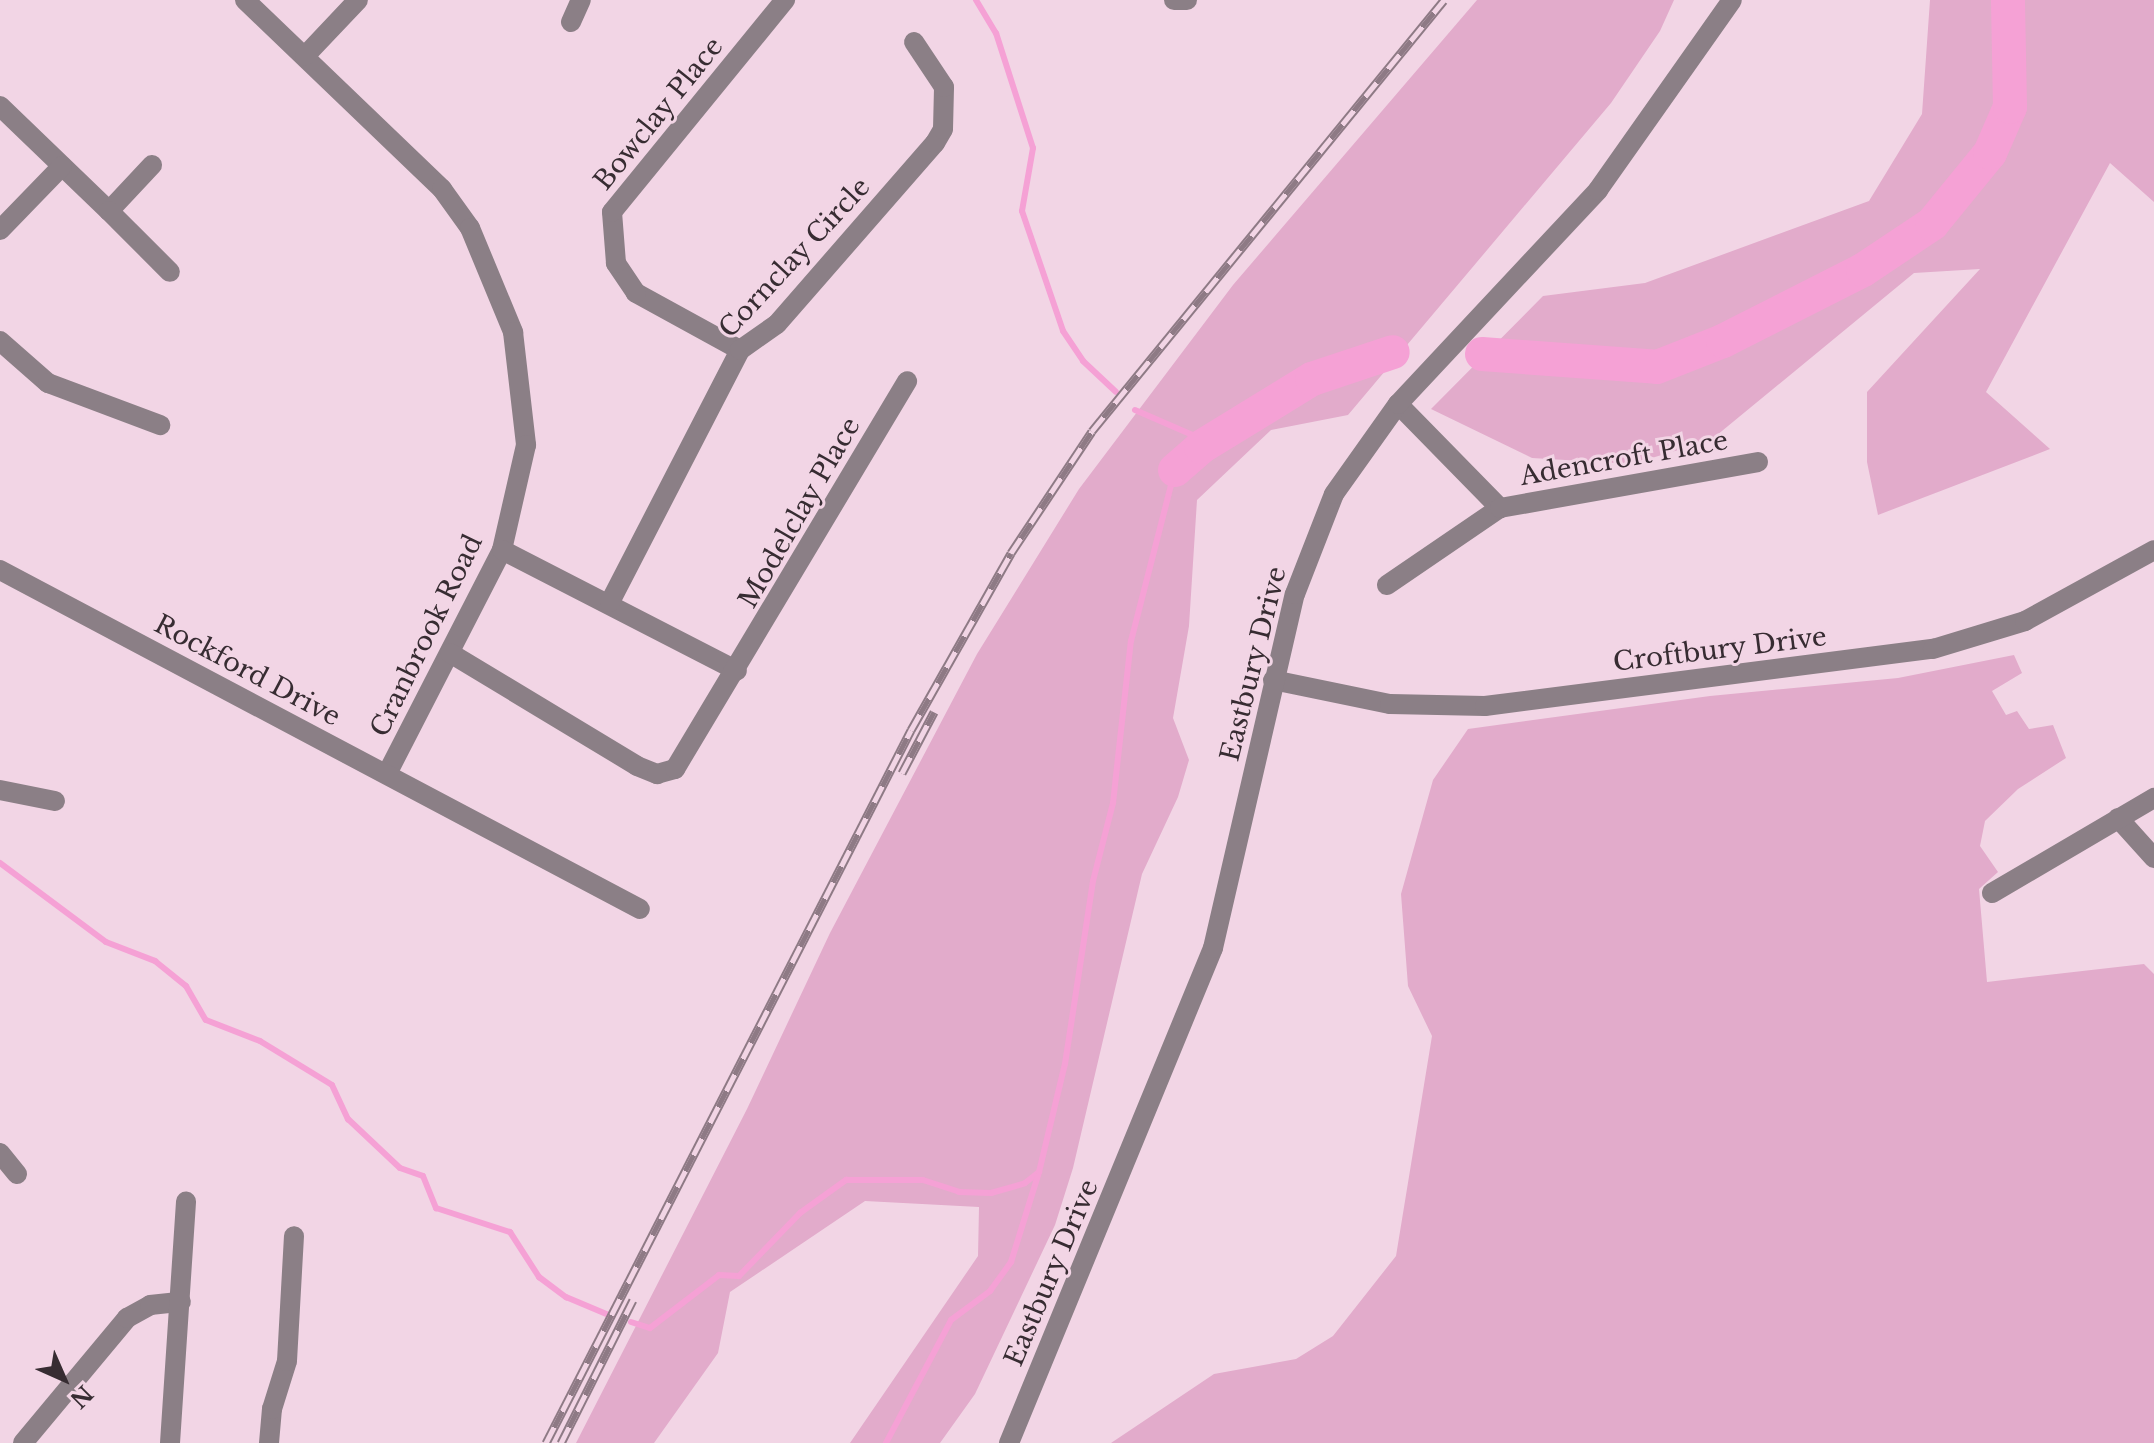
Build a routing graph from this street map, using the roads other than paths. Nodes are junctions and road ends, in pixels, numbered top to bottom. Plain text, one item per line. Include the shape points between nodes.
1 (245, 0) edge
2 (358, 0) edge
3 (581, 0) edge
4 (785, 0) edge
5 (1174, 0) edge
6 (1187, 0) edge
7 (1732, 0) edge
8 (571, 22) dead end
9 (914, 42) dead end
10 (305, 56) junction
11 (0, 106) edge
12 (152, 165) dead end
13 (62, 166) junction
14 (109, 211) junction
15 (0, 230) edge
16 (170, 272) dead end
17 (0, 341) edge
18 (740, 350) junction
19 (907, 381) dead end
20 (1398, 404) junction
21 (160, 425) dead end
22 (1758, 462) dead end
23 (1500, 508) junction
24 (502, 550) junction
25 (2154, 550) edge
26 (0, 570) edge
27 (1387, 585) dead end
28 (610, 602) junction
29 (450, 653) junction
30 (737, 671) junction
31 (1273, 680) junction
32 (387, 774) junction
33 (0, 790) edge
34 (2154, 798) edge
35 (55, 801) dead end
36 (2118, 818) junction
37 (2154, 858) edge
38 (1992, 893) dead end
39 (640, 909) dead end
40 (0, 1153) edge
41 (17, 1174) dead end
42 (186, 1202) dead end
43 (294, 1236) dead end
44 (181, 1302) junction
45 (23, 1443) edge
46 (170, 1443) edge
47 (269, 1443) edge
48 (1009, 1443) edge

1 - 10 street, Cranbrook Road
2 - 10 street
3 - 8 street
4 - 18 street, Bowclay Place via 612,212 616,263 636,293
5 - 6 street
7 - 20 street, Eastbury Drive via 1598,190
9 - 18 street, Cornclay Circle via 944,87 943,129 777,324
10 - 24 street, Cranbrook Road via 442,189 470,228 498,284 513,332 526,445
11 - 13 street
12 - 14 street
13 - 14 street
13 - 15 street
14 - 16 street
17 - 21 street via 48,383
18 - 28 street, Cornclay Circle
19 - 30 street, Modelclay Place
20 - 23 street, Adencroft Place
20 - 31 street, Eastbury Drive via 1334,494 1295,594
22 - 23 street, Adencroft Place
23 - 27 street, Adencroft Place
24 - 28 street
24 - 29 street, Cranbrook Road
25 - 31 street, Croftbury Drive via 2025,621 1933,649 1485,706 1390,704
26 - 32 street, Rockford Drive
28 - 30 street
29 - 30 street, Modelclay Place via 657,774 675,769 685,758
29 - 32 street, Cranbrook Road
31 - 48 street, Eastbury Drive via 1213,948
32 - 39 street, Rockford Drive
33 - 35 street
34 - 36 street
36 - 37 street
36 - 38 street
40 - 41 street
42 - 44 street
43 - 47 street via 287,1361 272,1409
44 - 45 street via 150,1305 127,1318
44 - 46 street

